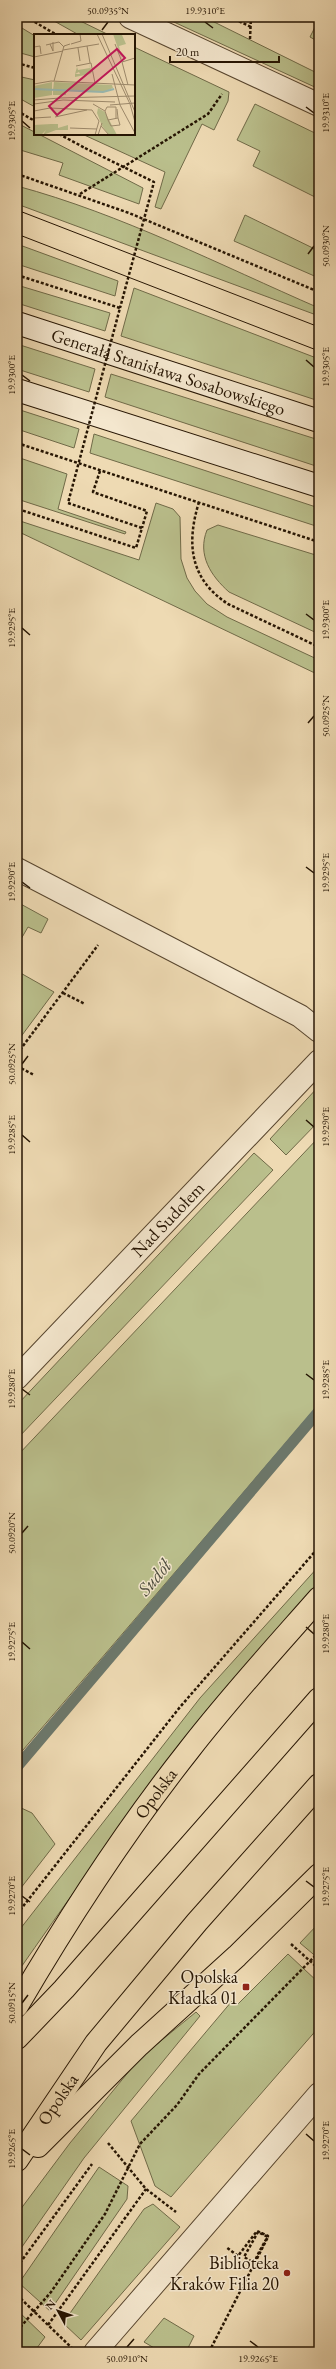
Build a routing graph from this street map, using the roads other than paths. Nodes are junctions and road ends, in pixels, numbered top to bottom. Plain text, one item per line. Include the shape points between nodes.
1 (130, 17) edge
2 (319, 105) edge
3 (17, 323) edge
4 (17, 390) edge
5 (319, 421) edge
6 (319, 486) edge
7 (17, 869) edge
8 (319, 1031) edge
9 (319, 1061) edge
10 (17, 1378) edge
11 (319, 1598) edge
12 (319, 1699) edge
13 (319, 1785) edge
14 (319, 1875) edge
15 (17, 2006) edge
16 (17, 2038) edge
17 (319, 2094) edge
18 (17, 2160) edge
19 (17, 2167) edge
20 (94, 2352) edge

1 - 2 street
3 - 5 street, Generała Stanisława Sosabowskiego
4 - 6 street
7 - 8 street via 300,1016
9 - 10 street, Nad Sudołem
11 - 15 main road, Opolska via 236,1692 144,1809 68,1919
12 - 16 main road via 64,1989
13 - 18 main road, Opolska via 197,1922 96,2043
14 - 19 main road via 237,1956 150,2034
17 - 20 street

